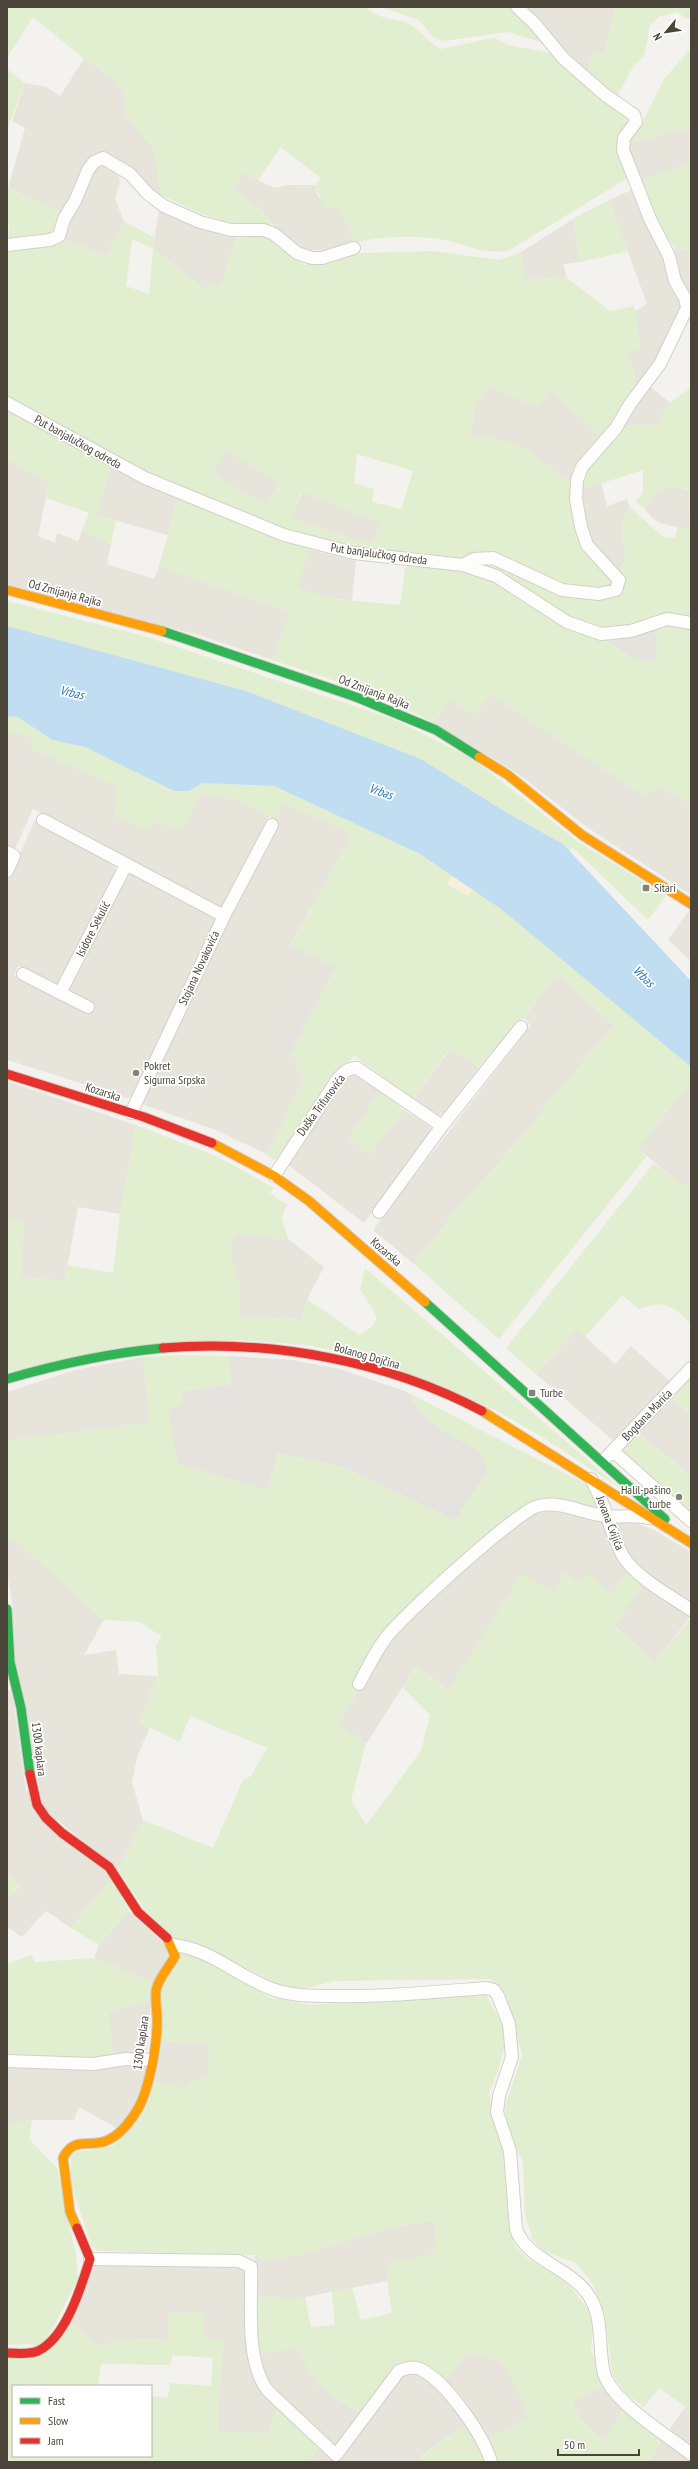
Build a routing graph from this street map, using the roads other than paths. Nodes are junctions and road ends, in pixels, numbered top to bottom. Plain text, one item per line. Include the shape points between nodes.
1 (517, 7) edge
2 (7, 245) edge
3 (354, 248) dead end
4 (7, 403) edge
5 (463, 565) junction
6 (7, 590) edge
7 (691, 623) edge
8 (43, 820) dead end
9 (272, 824) dead end
10 (11, 854) edge
11 (126, 865) junction
12 (7, 871) edge
13 (691, 904) edge
14 (224, 916) junction
15 (23, 974) dead end
16 (60, 993) junction
17 (88, 1007) dead end
18 (521, 1027) dead end
19 (7, 1074) edge
20 (131, 1114) junction
21 (442, 1126) junction
22 (274, 1176) junction
23 (379, 1212) dead end
24 (691, 1368) edge
25 (7, 1379) edge
26 (613, 1451) junction
27 (604, 1461) junction
28 (590, 1478) junction
29 (607, 1516) junction
30 (655, 1520) junction
31 (691, 1521) edge
32 (683, 1537) junction
33 (691, 1543) edge
34 (7, 1609) edge
35 (691, 1610) edge
36 (8, 1648) edge
37 (359, 1684) dead end
38 (173, 1945) junction
39 (150, 2060) junction
40 (7, 2061) edge
41 (90, 2259) junction
42 (7, 2353) edge
43 (691, 2454) edge
44 (491, 2462) edge

1 - 5 street via 535,24 562,58 604,94 634,115 636,122 624,138 623,150 650,220 669,256 675,281 685,298 687,308 660,364 630,404 616,428 582,467 577,480 576,499 587,545 619,580 616,590 599,594 562,590 493,558 474,560
2 - 3 street via 50,240 59,236 64,219 88,170 94,162 103,158 130,174 148,194 164,206 200,222 231,230 264,230 274,234 297,253 312,258 322,258
4 - 5 street, Put banjalučkog odreda via 145,478 284,535 354,553
5 - 7 street, Put banjalučkog odreda via 496,576 567,622 601,634 631,631 667,619
6 - 13 street, Od Zmijanja Rajka via 158,628 356,697 436,730 508,775 582,835
8 - 11 street
9 - 14 street, Stojana Novakovića
10 - 12 street
11 - 14 street
11 - 16 street, Isidore Sekulić
14 - 20 street, Stojana Novakovića
15 - 16 street
16 - 17 street
18 - 21 street
19 - 20 street, Kozarska
20 - 22 street, Kozarska via 219,1146
21 - 22 street, Duška Trifunovića via 357,1068 353,1068 337,1080
21 - 23 street
22 - 27 street, Kozarska via 328,1217
24 - 26 street, Bogdana Marića
25 - 28 street, Bolanog Dojčina via 64,1362 153,1347 242,1347 326,1356 402,1378 478,1409
26 - 27 street, Bogdana Marića
26 - 31 street
27 - 32 street, Kozarska
28 - 29 street, Jovana Cvijića
28 - 30 street, Bolanog Dojčina
29 - 30 street via 634,1516
29 - 35 street, Jovana Cvijića via 624,1557 631,1567
29 - 37 street via 589,1514 564,1504 537,1506 458,1568 386,1638
30 - 32 street, Bolanog Dojčina
32 - 33 street, Kozarska
34 - 36 street, 1300 kaplara
36 - 38 street, 1300 kaplara via 37,1805 62,1833 109,1867 138,1912
38 - 39 street, 1300 kaplara via 175,1956 156,1989 158,2018
38 - 43 street via 201,1950 251,1979 275,1990 301,1996 362,1997 487,1988 494,1990 509,2024 511,2041 512,2057 499,2096 497,2112 510,2152 519,2238 525,2246 569,2274 593,2301 601,2333 603,2369 611,2388
39 - 40 street via 126,2059 93,2064
39 - 41 street, 1300 kaplara via 146,2091 131,2120 105,2141 70,2146 63,2158 70,2212
41 - 42 street via 76,2298 53,2338 39,2351
41 - 44 street via 239,2261 248,2264 252,2267 253,2342 260,2380 268,2391 336,2455 400,2371 411,2368 421,2369 438,2383 463,2411 481,2437

